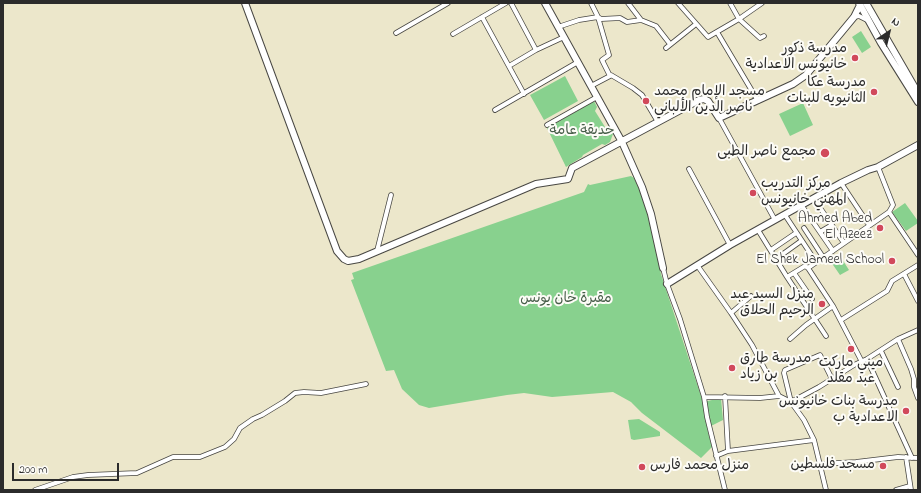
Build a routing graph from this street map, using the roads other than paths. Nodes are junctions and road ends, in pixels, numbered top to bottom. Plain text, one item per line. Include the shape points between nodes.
1 (245, 3) edge
2 (448, 3) edge
3 (506, 3) edge
4 (511, 3) edge
5 (545, 3) edge
6 (591, 3) edge
7 (628, 3) edge
8 (678, 3) edge
9 (730, 3) edge
10 (762, 3) edge
11 (862, 4) edge
12 (482, 17) junction
13 (598, 17) junction
14 (854, 17) junction
15 (739, 19) junction
16 (641, 20) junction
17 (869, 21) junction
18 (696, 24) junction
19 (558, 27) junction
20 (717, 32) junction
21 (396, 33) dead end
22 (453, 34) dead end
23 (764, 36) dead end
24 (564, 37) junction
25 (670, 44) junction
26 (666, 48) dead end
27 (536, 50) junction
28 (578, 62) junction
29 (509, 66) junction
30 (610, 76) junction
31 (591, 86) junction
32 (918, 93) edge
33 (524, 94) junction
34 (597, 96) junction
35 (758, 101) junction
36 (918, 102) edge
37 (495, 110) dead end
38 (719, 118) junction
39 (658, 122) junction
40 (547, 125) dead end
41 (622, 142) junction
42 (918, 145) edge
43 (878, 167) junction
44 (689, 169) dead end
45 (841, 183) junction
46 (391, 195) dead end
47 (814, 199) junction
48 (802, 206) junction
49 (889, 212) junction
50 (784, 216) junction
51 (775, 220) junction
52 (832, 225) junction
53 (869, 225) junction
54 (804, 228) dead end
55 (758, 230) junction
56 (820, 232) junction
57 (796, 233) junction
58 (784, 241) junction
59 (802, 241) junction
60 (844, 243) junction
61 (730, 245) junction
62 (790, 249) junction
63 (771, 250) junction
64 (832, 251) junction
65 (377, 252) junction
66 (918, 255) edge
67 (823, 257) junction
68 (776, 259) junction
69 (816, 262) junction
70 (697, 264) junction
71 (918, 265) edge
72 (664, 268) joint
73 (808, 268) junction
74 (794, 273) junction
75 (904, 274) junction
76 (787, 277) junction
77 (667, 284) junction
78 (751, 296) dead end
79 (812, 299) dead end
80 (918, 301) edge
81 (833, 306) junction
82 (731, 313) junction
83 (815, 319) junction
84 (841, 320) junction
85 (918, 330) edge
86 (826, 336) dead end
87 (790, 339) dead end
88 (898, 339) junction
89 (881, 351) junction
90 (867, 359) junction
91 (862, 362) junction
92 (832, 379) junction
93 (366, 384) dead end
94 (898, 387) dead end
95 (704, 396) junction
96 (725, 396) junction
97 (779, 396) junction
98 (918, 398) edge
99 (791, 402) junction
100 (814, 440) junction
101 (728, 451) junction
102 (716, 456) junction
103 (906, 457) junction
104 (912, 458) junction
105 (918, 458) edge
106 (820, 464) junction
107 (911, 488) edge
108 (34, 490) edge
109 (725, 490) edge
110 (826, 490) edge
111 (896, 490) edge

1 - 65 street via 337,251 348,261
2 - 21 street
3 - 12 street
4 - 27 street
5 - 19 street
6 - 13 street
7 - 16 street
8 - 18 street
9 - 15 street
10 - 15 street
11 - 14 street
11 - 17 street
11 - 32 street
12 - 22 street
12 - 29 street
13 - 16 street via 620,18 627,22
13 - 19 street
13 - 30 street via 609,55 602,60
14 - 17 street via 859,16
14 - 35 street via 806,76
15 - 20 street
15 - 23 street via 760,38
16 - 25 street via 656,26
17 - 36 street
18 - 20 street via 708,37
18 - 25 street
19 - 24 street
20 - 35 street
24 - 27 street
24 - 28 street
25 - 26 street
27 - 29 street
28 - 31 street
28 - 33 street
29 - 33 street
30 - 31 street
30 - 39 street via 642,95
31 - 34 street
33 - 37 street
34 - 40 street
34 - 41 street
35 - 38 street
38 - 39 street via 704,99
38 - 51 street
39 - 41 street
41 - 65 street via 572,168 568,179 536,184
41 - 72 street via 651,214
42 - 43 street
43 - 45 street
43 - 49 street via 893,205
44 - 61 street
45 - 47 street
45 - 53 street
46 - 65 street
47 - 48 street
47 - 52 street
48 - 50 street
48 - 56 street
49 - 53 street
49 - 66 street
50 - 51 street
50 - 57 street
51 - 55 street
52 - 56 street
52 - 60 street
53 - 60 street
54 - 67 street
55 - 61 street
55 - 63 street
56 - 64 street
57 - 58 street
57 - 59 street
58 - 62 street
58 - 63 street
59 - 62 street
59 - 69 street
60 - 64 street
61 - 70 street
62 - 68 street
63 - 68 street
64 - 67 street
67 - 69 street
68 - 76 street
69 - 73 street
70 - 77 street
70 - 82 street
71 - 75 street
72 - 77 street
73 - 74 street via 805,266
73 - 81 street
74 - 76 street
74 - 79 street
75 - 80 street
75 - 84 street via 892,281 887,291
76 - 83 street
77 - 95 street
78 - 82 street
81 - 83 street
81 - 84 street
82 - 97 street via 752,345
83 - 86 street
83 - 87 street
84 - 91 street
85 - 88 street
88 - 89 street
88 - 98 street via 911,369
89 - 90 street
89 - 94 street
90 - 91 street
90 - 104 street
91 - 92 street
92 - 99 street
92 - 99 street via 820,355 785,370
93 - 108 street via 320,393 295,393 240,428 234,439 225,447 200,457 173,457 137,473 88,475
95 - 96 street
95 - 102 street
96 - 97 street
96 - 101 street
97 - 99 street
99 - 100 street
100 - 101 street
100 - 106 street
101 - 102 street
102 - 109 street
103 - 104 street
103 - 106 street
103 - 107 street
104 - 105 street
106 - 110 street
107 - 111 street

